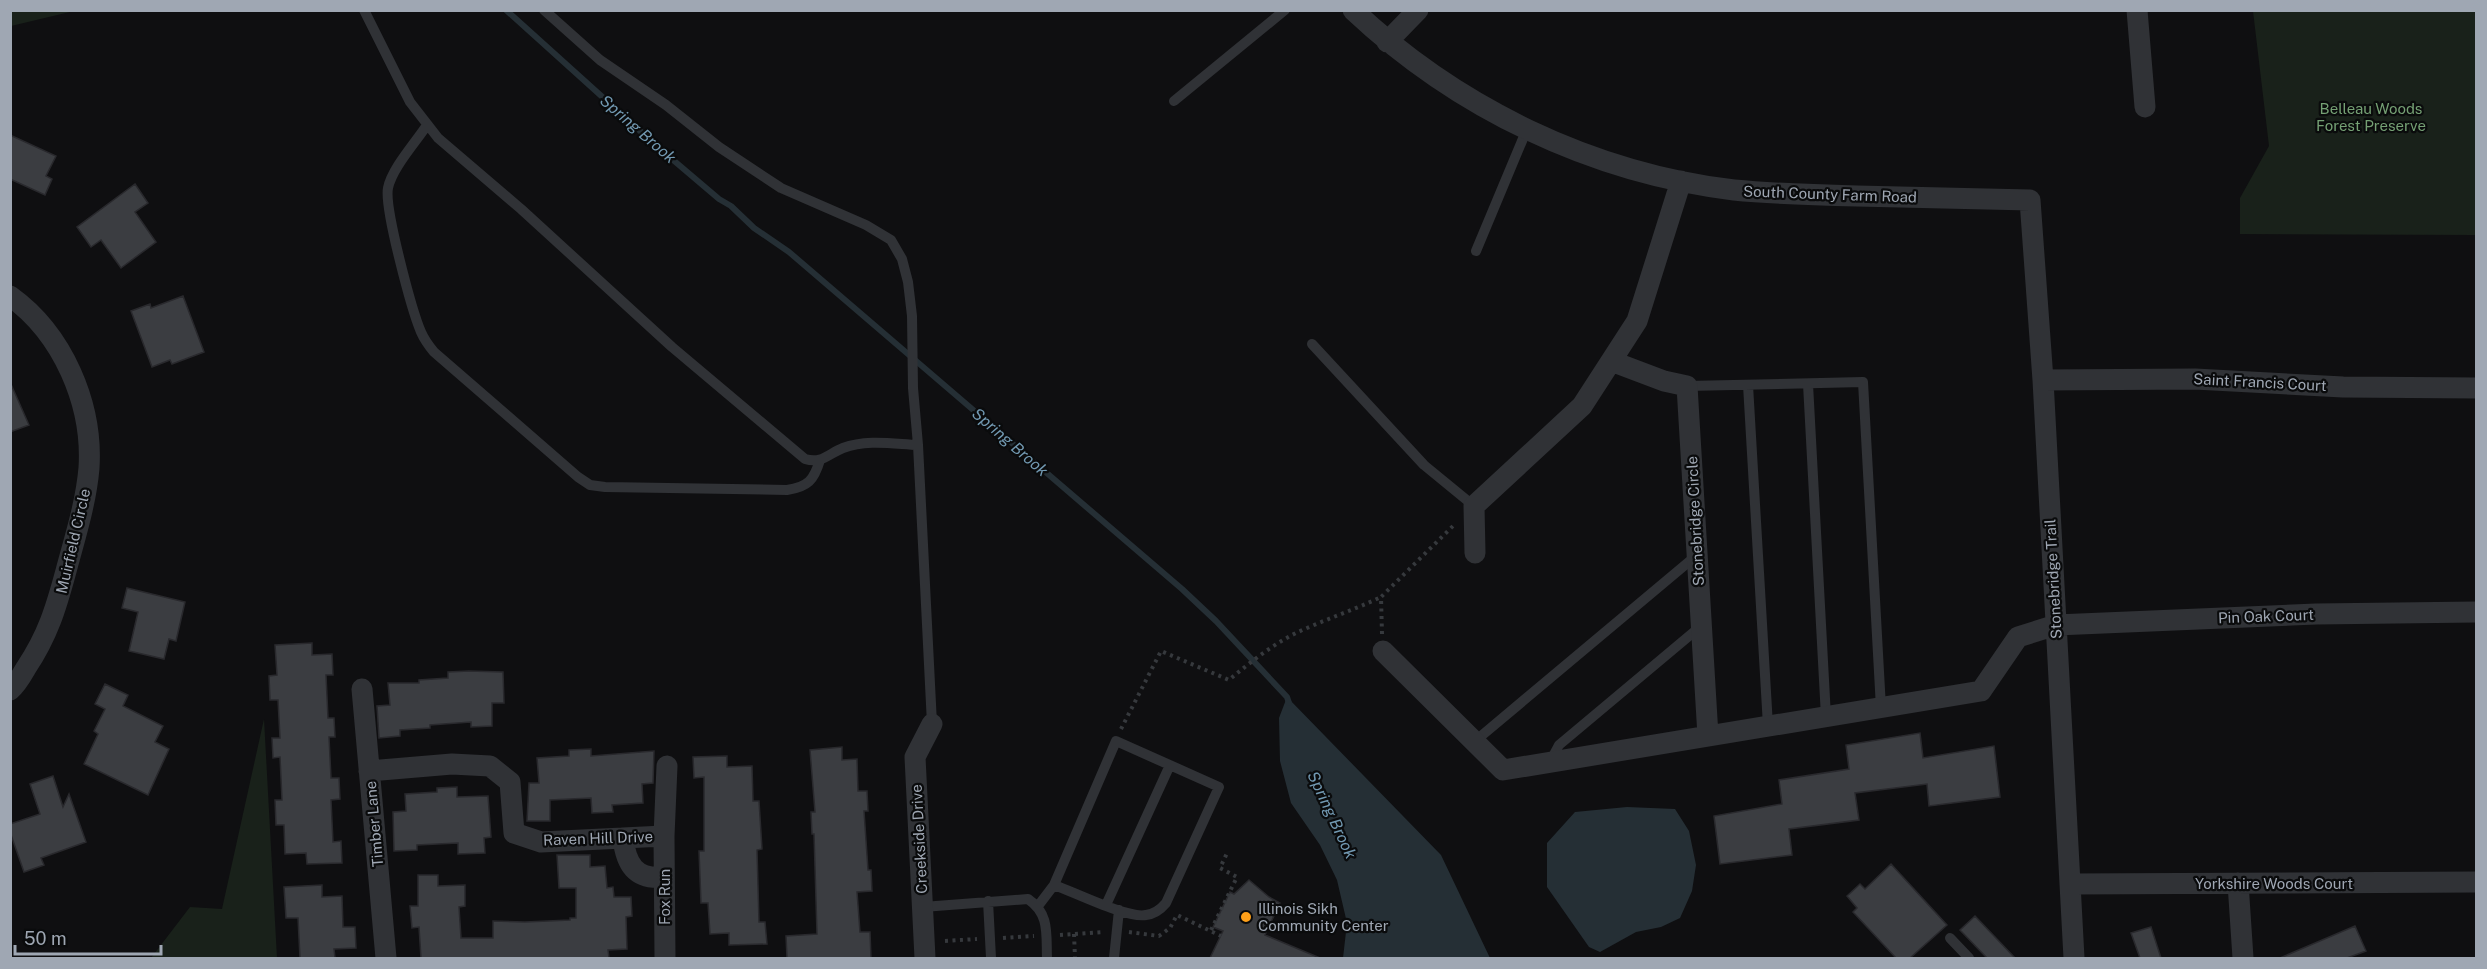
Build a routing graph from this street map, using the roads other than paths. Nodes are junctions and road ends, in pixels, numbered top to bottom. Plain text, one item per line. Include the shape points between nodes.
1 (364, 10) edge
2 (544, 10) edge
3 (1284, 10) edge
4 (1353, 10) edge
5 (1418, 10) edge
6 (2137, 10) edge
7 (1388, 42) junction
8 (1174, 101) dead end
9 (2145, 107) dead end
10 (428, 125) junction
11 (1527, 129) junction
12 (1681, 181) junction
13 (2030, 200) joint
14 (1476, 251) dead end
15 (10, 296) edge
16 (1312, 344) dead end
17 (1611, 361) junction
18 (2043, 380) junction
19 (1808, 384) junction
20 (1748, 385) junction
21 (1687, 386) junction
22 (2476, 388) edge
23 (918, 445) junction
24 (820, 460) junction
25 (1474, 506) junction
26 (1475, 553) dead end
27 (1697, 555) junction
28 (2476, 612) edge
29 (2056, 625) junction
30 (1701, 626) junction
31 (1383, 651) road end
32 (362, 689) dead end
33 (10, 690) edge
34 (1881, 708) junction
35 (1826, 717) junction
36 (932, 724) joint
37 (1768, 726) junction
38 (1708, 736) junction
39 (1474, 741) junction
40 (1550, 762) junction
41 (1170, 765) junction
42 (667, 766) dead end
43 (369, 771) junction
44 (664, 836) junction
45 (623, 838) junction
46 (664, 877) junction
47 (2476, 882) edge
48 (2238, 883) junction
49 (2071, 884) junction
50 (1054, 885) junction
51 (988, 901) junction
52 (1106, 905) junction
53 (1038, 906) junction
54 (923, 907) junction
55 (1119, 910) junction
56 (1950, 938) dead end
57 (386, 958) edge
58 (664, 958) edge
59 (926, 958) edge
60 (991, 958) edge
61 (1047, 958) edge
62 (1114, 958) edge
63 (1969, 958) edge
64 (2074, 958) edge
65 (2243, 958) edge

1 - 10 lane via 410,102
2 - 23 lane via 600,60 719,147 781,188 891,240 902,259 908,282
3 - 8 lane
4 - 7 street, South County Farm Road
5 - 7 street
6 - 9 street
7 - 11 street, South County Farm Road via 1458,93
10 - 24 lane via 672,348 805,459
10 - 24 lane via 392,174 388,189 390,213 422,335 434,352 578,477 590,485 605,487 787,490 809,484 816,476
11 - 12 street, South County Farm Road via 1589,155
11 - 14 lane
12 - 13 street, South County Farm Road via 1768,193
12 - 17 street via 1638,321
13 - 18 street, Stonebridge Trail
15 - 33 street, Muirfield Circle via 28,308 65,360 84,410 89,468 56,611 42,645
16 - 25 lane via 1424,465
17 - 21 street
17 - 25 street via 1582,406
18 - 22 street, Saint Francis Court via 2195,378 2343,387
18 - 29 street, Stonebridge Trail
19 - 20 lane
19 - 34 lane via 1863,382
19 - 35 lane
20 - 21 lane
20 - 37 lane
21 - 27 street, Stonebridge Circle
23 - 24 lane via 868,442
23 - 36 lane
25 - 26 street
27 - 30 street, Stonebridge Circle
27 - 39 lane
28 - 29 street, Pin Oak Court
29 - 34 street via 2018,636 1981,691
29 - 49 street, Stonebridge Trail
30 - 38 street, Stonebridge Circle
30 - 40 lane via 1559,745
31 - 39 street
32 - 43 street, Timber Lane
34 - 35 street
35 - 37 street
36 - 54 street, Creekside Drive via 915,757
37 - 38 street
38 - 40 street
39 - 40 street via 1503,770
41 - 50 lane via 1116,741
41 - 52 lane
41 - 55 lane via 1220,787 1166,903 1144,916
42 - 44 street, Fox Run
43 - 45 street, Raven Hill Drive via 452,764 490,766 510,782 514,833 541,842
43 - 57 street, Timber Lane
44 - 45 street, Raven Hill Drive
44 - 46 street, Fox Run
45 - 46 street via 625,856 632,869 654,878
46 - 58 street, Fox Run
47 - 48 street, Yorkshire Woods Court
48 - 49 street, Yorkshire Woods Court
48 - 65 street
49 - 64 street, Stonebridge Trail
50 - 52 lane
50 - 53 lane
51 - 53 lane via 1028,899
51 - 54 lane
51 - 60 lane
52 - 55 lane
53 - 61 lane via 1045,917
54 - 59 street, Creekside Drive
55 - 62 lane
56 - 63 lane

